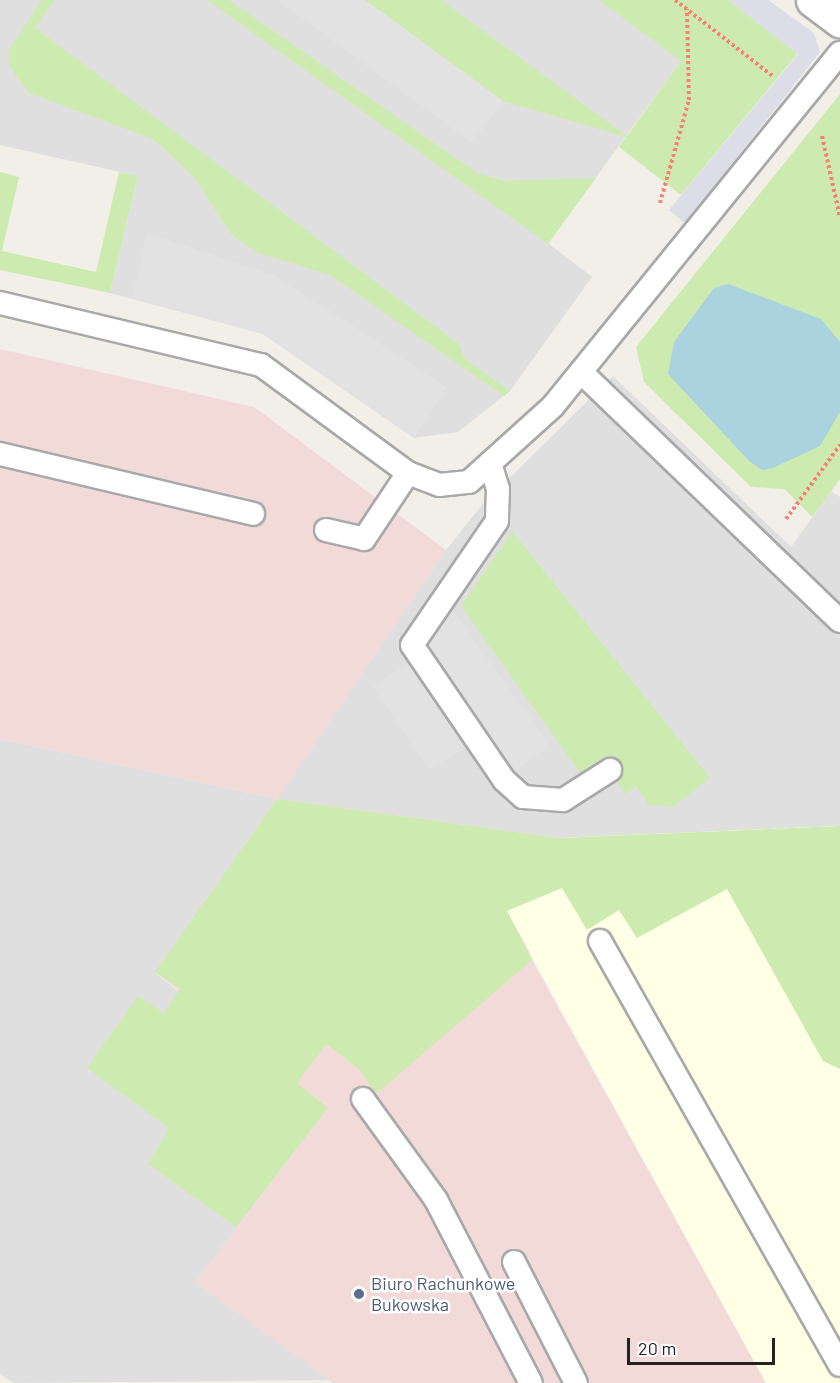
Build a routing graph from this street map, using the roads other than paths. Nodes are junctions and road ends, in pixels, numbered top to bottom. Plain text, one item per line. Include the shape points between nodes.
1 (813, 0) edge
2 (840, 20) edge
3 (840, 53) edge
4 (0, 303) edge
5 (581, 372) junction
6 (0, 454) edge
7 (490, 463) junction
8 (408, 473) junction
9 (253, 514) dead end
10 (326, 530) dead end
11 (838, 615) edge
12 (610, 770) dead end
13 (600, 941) dead end
14 (363, 1099) dead end
15 (514, 1262) dead end
16 (840, 1365) edge
17 (531, 1383) edge
18 (576, 1383) edge

1 - 2 street
3 - 5 lane
4 - 8 lane via 261,365
5 - 7 lane via 553,406
5 - 11 lane
6 - 9 lane
7 - 8 lane via 469,482 439,485
7 - 12 lane via 498,489 497,521 412,645 504,780 523,798 563,800
8 - 10 lane via 364,539
13 - 16 lane
14 - 17 lane via 436,1200
15 - 18 lane

